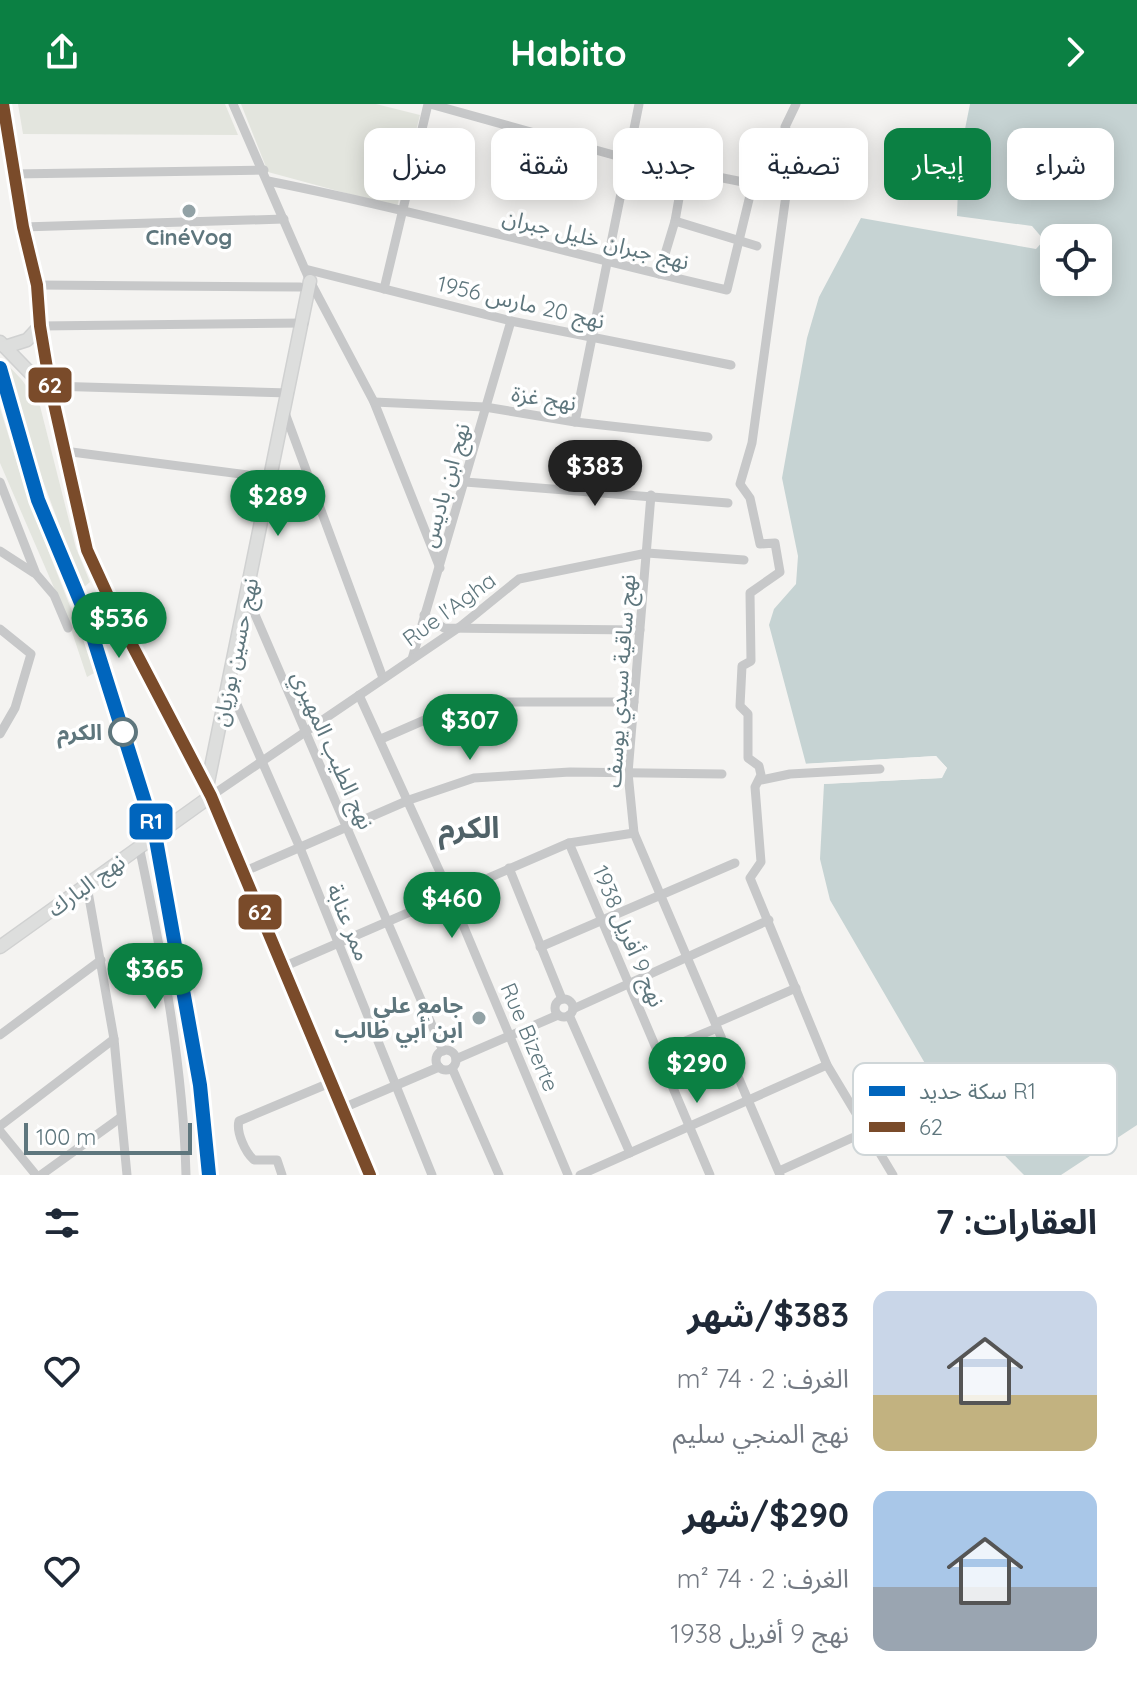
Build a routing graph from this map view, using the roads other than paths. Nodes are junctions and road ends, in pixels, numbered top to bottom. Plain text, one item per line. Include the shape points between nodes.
1 (3, 104) edge
2 (233, 104) edge
3 (429, 104) edge
4 (639, 104) edge
5 (796, 104) edge
6 (3, 118) edge
7 (634, 128) edge
8 (613, 155) edge
9 (264, 170) junction
10 (13, 174) junction
11 (723, 178) edge
12 (268, 181) junction
13 (620, 200) edge
14 (679, 200) edge
15 (403, 208) junction
16 (284, 219) junction
17 (675, 221) junction
18 (23, 227) junction
19 (740, 240) junction
20 (757, 246) dead end
21 (607, 263) junction
22 (659, 274) junction
23 (305, 279) junction
24 (37, 285) junction
25 (384, 289) junction
26 (511, 321) junction
27 (304, 323) junction
28 (40, 326) junction
29 (591, 337) junction
30 (2, 345) edge
31 (731, 365) dead end
32 (50, 386) junction
33 (289, 393) junction
34 (374, 402) junction
35 (54, 406) junction
36 (485, 407) junction
37 (285, 413) junction
38 (575, 422) junction
39 (708, 437) dead end
40 (64, 451) junction
41 (272, 478) junction
42 (0, 482) edge
43 (465, 482) junction
44 (651, 495) junction
45 (728, 503) dead end
46 (0, 551) edge
47 (647, 553) junction
48 (744, 560) dead end
49 (440, 568) junction
50 (36, 574) junction
51 (247, 596) junction
52 (424, 615) junction
53 (461, 626) junction
54 (68, 628) dead end
55 (0, 629) edge
56 (640, 630) junction
57 (412, 659) junction
58 (383, 678) junction
59 (228, 684) junction
60 (359, 695) junction
61 (634, 702) junction
62 (306, 731) junction
63 (0, 734) edge
64 (381, 739) junction
65 (261, 761) junction
66 (880, 769) dead end
67 (628, 773) junction
68 (722, 774) dead end
69 (761, 780) junction
70 (209, 792) junction
71 (409, 800) junction
72 (348, 827) junction
73 (634, 833) junction
74 (569, 843) junction
75 (139, 846) junction
76 (300, 848) junction
77 (735, 863) dead end
78 (509, 868) junction
79 (243, 872) junction
80 (87, 886) junction
81 (450, 894) junction
82 (660, 896) junction
83 (769, 920) junction
84 (603, 921) junction
85 (388, 923) junction
86 (338, 943) junction
87 (0, 947) edge
88 (540, 947) junction
89 (688, 959) junction
90 (101, 960) junction
91 (283, 967) junction
92 (630, 984) junction
93 (796, 988) junction
94 (562, 999) junction
95 (567, 1013) junction
96 (716, 1025) junction
97 (0, 1035) edge
98 (509, 1036) junction
99 (114, 1039) junction
100 (443, 1051) junction
101 (659, 1052) junction
102 (454, 1064) junction
103 (827, 1065) junction
104 (439, 1067) junction
105 (332, 1082) junction
106 (395, 1086) junction
107 (749, 1101) junction
108 (343, 1108) junction
109 (853, 1111) edge
110 (120, 1118) junction
111 (690, 1126) junction
112 (0, 1128) edge
113 (853, 1138) edge
114 (630, 1153) junction
115 (880, 1155) edge
116 (780, 1173) edge
117 (38, 1175) edge
118 (127, 1175) edge
119 (186, 1175) edge
120 (282, 1175) edge
121 (370, 1175) edge
122 (432, 1175) edge
123 (499, 1175) edge
124 (568, 1175) edge
125 (580, 1175) edge
126 (710, 1175) edge
127 (893, 1175) edge

1 - 6 main road
2 - 9 street
3 - 8 street
3 - 15 street
4 - 7 street
5 - 69 street via 785,127 793,144 752,443 740,484 750,498 760,544 775,543 780,572 750,593 751,661 742,666 740,706 748,714 748,757 760,768
6 - 10 main road
9 - 10 street
9 - 12 street
10 - 18 main road
11 - 19 street via 758,185
12 - 15 street, نهج جبران خليل جبران
12 - 16 street
13 - 21 street
14 - 17 street
15 - 21 street, نهج جبران خليل جبران
15 - 25 street
16 - 18 street
16 - 23 street
17 - 19 street
17 - 22 street
18 - 24 main road
19 - 20 street
19 - 22 street, نهج جبران خليل جبران via 727,290
21 - 22 street, نهج جبران خليل جبران
21 - 29 street
23 - 24 street, نهج 20 مارس 1956
23 - 25 street, نهج 20 مارس 1956
23 - 27 main road, نهج حسين بوزيان
23 - 34 street
24 - 28 main road
25 - 26 street, نهج 20 مارس 1956
26 - 29 street, نهج 20 مارس 1956
26 - 36 street, نهج ابن باديس
27 - 28 street
27 - 33 main road, نهج حسين بوزيان
28 - 30 main road via 27,340
28 - 32 main road
29 - 31 street, نهج 20 مارس 1956
29 - 38 street
30 - 35 main road
32 - 33 street
32 - 35 main road
33 - 37 main road, نهج حسين بوزيان
34 - 36 street, نهج غزة
34 - 49 street
35 - 40 main road
36 - 38 street, نهج غزة
36 - 43 street, نهج ابن باديس
37 - 41 main road, نهج حسين بوزيان
37 - 58 street
38 - 39 street, نهج غزة
40 - 41 street
40 - 70 main road via 87,550
41 - 51 main road, نهج حسين بوزيان
42 - 50 street
43 - 44 street
43 - 49 street, نهج ابن باديس
44 - 45 street
44 - 47 street, نهج ساقية سيدي يوسف
46 - 50 street
47 - 48 street, Rue l'Agha
47 - 53 street, Rue l'Agha via 519,579
47 - 56 street, نهج ساقية سيدي يوسف
49 - 52 street, نهج ابن باديس
50 - 54 street via 54,595
51 - 59 main road, نهج حسين بوزيان
51 - 62 street, نهج الطيب المهيري
52 - 53 street via 440,627
52 - 57 street, نهج ابن باديس
53 - 56 street
53 - 57 street, Rue l'Agha
55 - 63 street via 31,654 15,708
56 - 61 street, نهج ساقية سيدي يوسف
57 - 58 street, Rue l'Agha
58 - 60 street, Rue l'Agha
59 - 65 street, ممر عنابة
59 - 70 main road, نهج حسين بوزيان
60 - 62 street, Rue l'Agha
60 - 64 street, Rue Bizerte
61 - 64 street via 466,702
61 - 67 street, نهج ساقية سيدي يوسف
62 - 65 street, Rue l'Agha
62 - 72 street, نهج الطيب المهيري
64 - 71 street, Rue Bizerte
65 - 70 street, Rue l'Agha
65 - 76 street, ممر عنابة
66 - 69 street
67 - 68 street
67 - 71 street via 474,778
67 - 73 street, نهج ساقية سيدي يوسف
69 - 83 street via 755,787 762,859 750,878
70 - 75 main road, نهج البارك
70 - 79 main road
71 - 72 street
71 - 81 street, Rue Bizerte
72 - 76 street
72 - 85 street, نهج الطيب المهيري
73 - 74 street
73 - 82 street, نهج ساقية سيدي يوسف
74 - 78 street
74 - 84 street, نهج 9 أفريل 1938
75 - 80 main road, نهج البارك
75 - 119 street via 168,985
76 - 79 street
76 - 86 street, ممر عنابة
77 - 82 street
78 - 81 street
78 - 88 street
79 - 91 main road
80 - 87 main road, نهج البارك
80 - 90 street
81 - 85 street
81 - 98 street, Rue Bizerte
82 - 84 street
82 - 89 street, نهج ساقية سيدي يوسف
83 - 89 street
83 - 93 street
84 - 88 street
84 - 92 street, نهج 9 أفريل 1938
85 - 86 street
85 - 100 street, نهج الطيب المهيري
86 - 91 street
86 - 106 street, ممر عنابة
88 - 94 street
89 - 92 street
89 - 96 street, نهج ساقية سيدي يوسف
90 - 97 street
90 - 99 street
91 - 105 main road
92 - 95 street
92 - 101 street, نهج 9 أفريل 1938
93 - 96 street
93 - 103 street
94 - 95 street via 570,1001
94 - 95 street via 555,1006
95 - 98 street
95 - 114 street
96 - 101 street
96 - 107 street, نهج ساقية سيدي يوسف
98 - 102 street
98 - 124 street, Rue Bizerte
99 - 110 street
99 - 112 street
100 - 102 street via 452,1052
100 - 104 street via 436,1058
101 - 111 street, نهج 9 أفريل 1938
102 - 104 street
102 - 123 street
103 - 107 street
103 - 109 street
104 - 106 street
105 - 108 main road
105 - 120 street via 239,1121 249,1156 277,1160
106 - 108 street
106 - 122 street, ممر عنابة
107 - 111 street
107 - 116 street, نهج ساقية سيدي يوسف
108 - 121 main road
110 - 117 street
110 - 118 street
111 - 114 street
111 - 126 street, نهج 9 أفريل 1938
112 - 117 street
113 - 116 street
114 - 125 street
115 - 127 street

